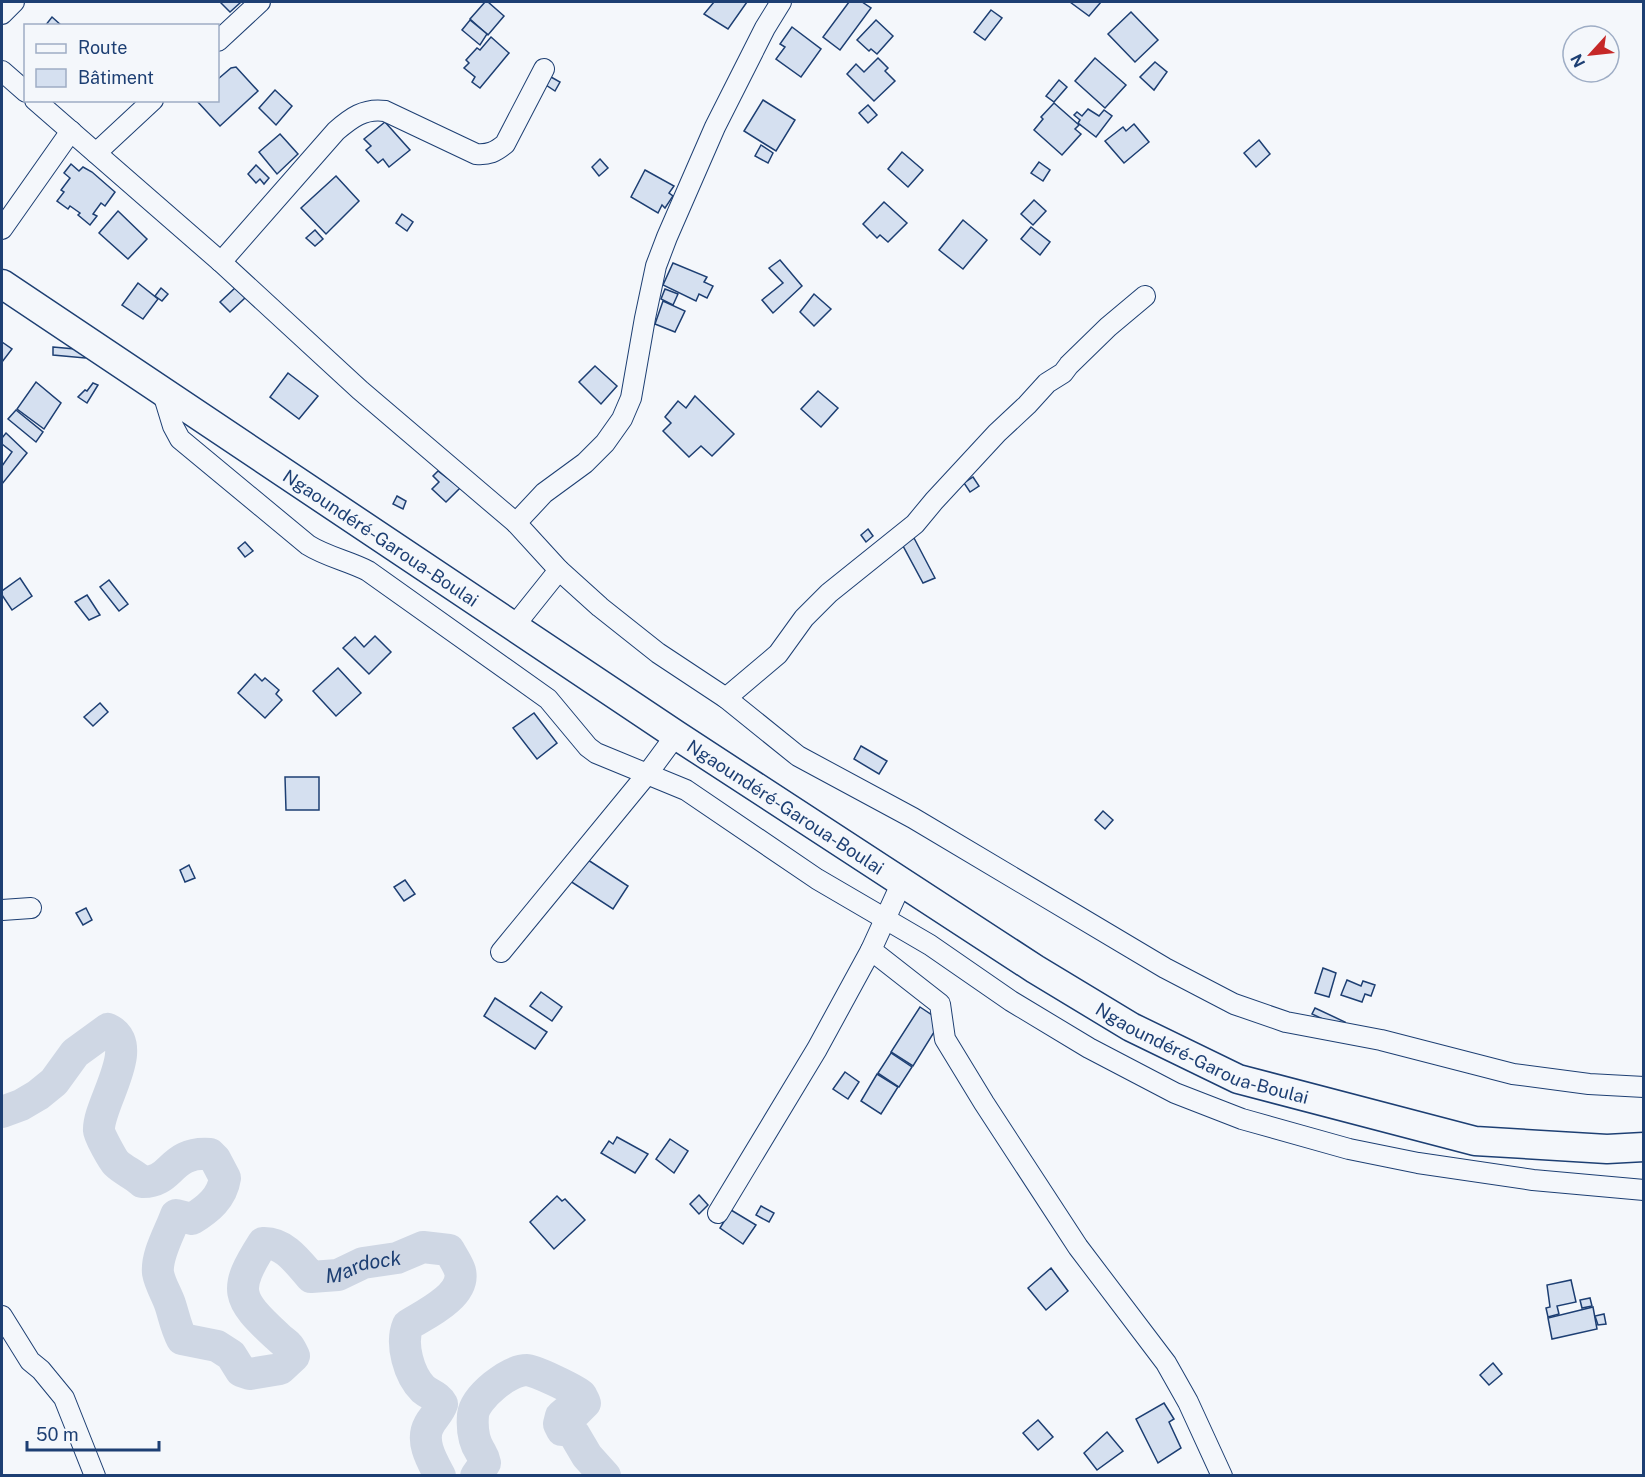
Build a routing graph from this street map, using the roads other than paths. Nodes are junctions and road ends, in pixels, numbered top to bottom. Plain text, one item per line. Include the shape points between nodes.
1 (14, 2) edge
2 (261, 2) edge
3 (780, 2) edge
4 (2, 14) edge
5 (219, 40) edge
6 (544, 69) dead end
7 (2, 71) edge
8 (24, 90) edge
9 (37, 102) edge
10 (151, 102) edge
11 (71, 131) junction
12 (96, 153) junction
13 (2, 229) edge
14 (221, 262) junction
15 (2, 284) edge
16 (1145, 296) dead end
17 (162, 390) junction
18 (516, 523) junction
19 (559, 570) junction
20 (515, 625) junction
21 (726, 698) junction
22 (676, 735) junction
23 (648, 773) junction
24 (902, 882) junction
25 (31, 908) dead end
26 (2, 910) edge
27 (886, 919) junction
28 (871, 950) junction
29 (501, 952) dead end
30 (1644, 1087) edge
31 (1644, 1147) edge
32 (1644, 1190) edge
33 (718, 1213) dead end
34 (2, 1316) edge
35 (94, 1476) edge
36 (1222, 1476) edge

1 - 4 street
2 - 5 street
3 - 18 street via 715,127 656,266 631,398 622,420 606,444 544,493
6 - 14 street via 505,144 487,155 476,154 385,111 372,109 359,114 336,131
7 - 8 street
9 - 11 street
10 - 12 street
11 - 12 street
11 - 13 street
12 - 14 street
14 - 18 street via 360,390
15 - 17 highway, Ngaoundéré-Garoua-Boulai
16 - 21 street via 1063,373 1047,383 915,524 829,593 804,618 778,654
17 - 20 highway, Ngaoundéré-Garoua-Boulai
17 - 23 street via 180,439 308,545 368,571 481,650 548,699 596,753
18 - 19 street
19 - 20 street
19 - 21 street via 658,653
20 - 22 highway, Ngaoundéré-Garoua-Boulai
21 - 30 street via 798,756 1234,1004 1286,1022 1381,1040 1513,1074
22 - 23 street
22 - 24 highway, Ngaoundéré-Garoua-Boulai
23 - 27 street via 686,790 817,879
23 - 29 street
24 - 27 street
24 - 31 highway, Ngaoundéré-Garoua-Boulai via 1131,1027 1238,1079 1475,1141 1606,1149
25 - 26 street
27 - 28 street
27 - 32 street via 1089,1048 1175,1093 1242,1119 1349,1149 1418,1163 1533,1180
28 - 33 street via 817,1049
28 - 36 street via 940,1004 945,1039 1078,1247 1166,1363
34 - 35 street via 30,1361 64,1398

